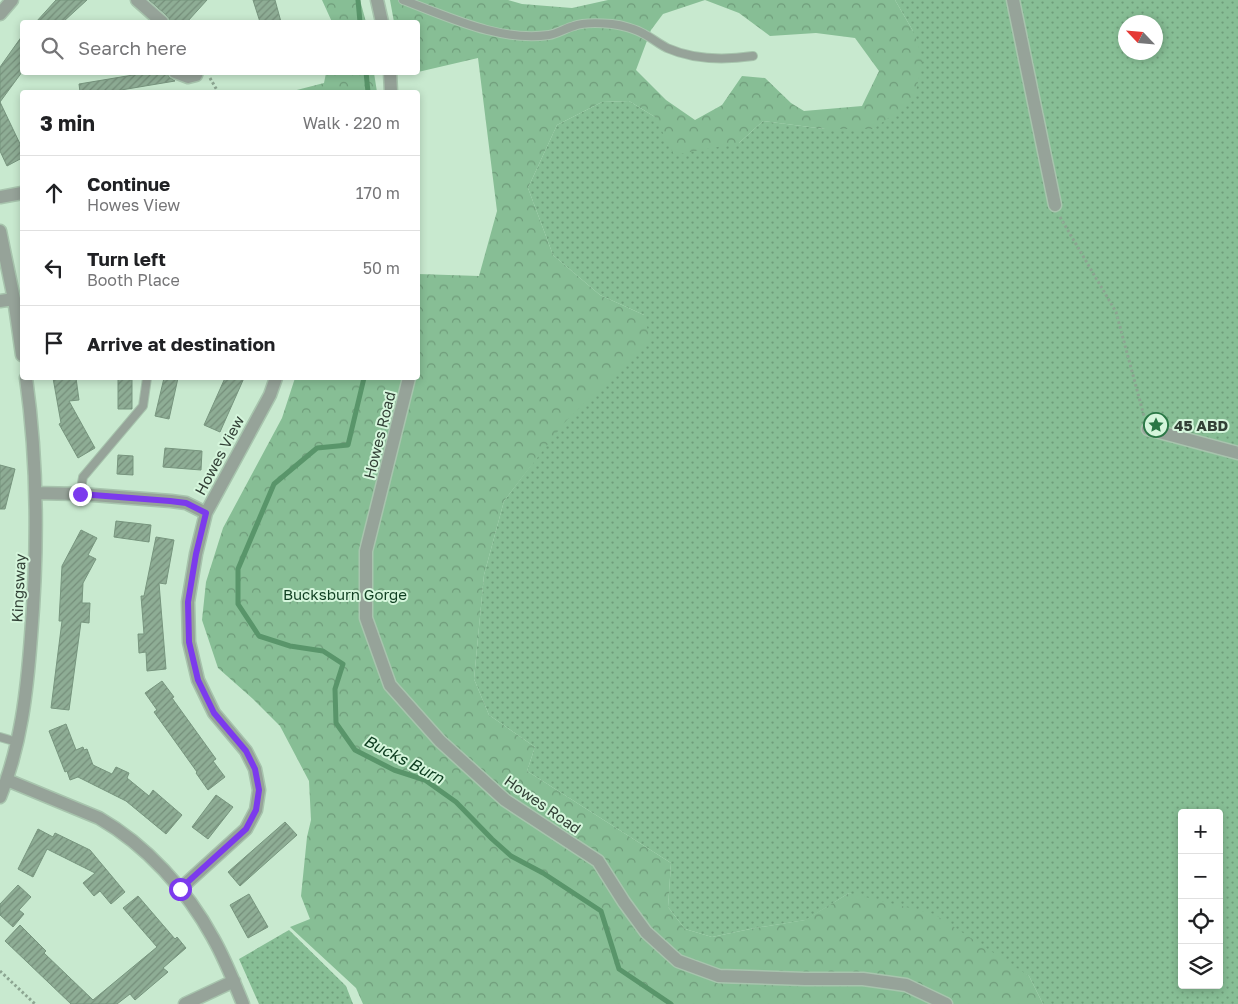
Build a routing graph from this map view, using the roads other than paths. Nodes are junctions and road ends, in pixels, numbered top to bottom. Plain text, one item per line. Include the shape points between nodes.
1 (12, 0) edge
2 (137, 0) edge
3 (377, 0) edge
4 (403, 0) edge
5 (1013, 0) edge
6 (0, 14) edge
7 (160, 20) edge
8 (382, 20) edge
9 (753, 56) dead end
10 (183, 75) edge
11 (196, 75) edge
12 (390, 75) edge
13 (391, 90) edge
14 (20, 193) edge
15 (0, 197) edge
16 (1055, 205) road end
17 (0, 231) edge
18 (14, 299) junction
19 (0, 301) edge
20 (20, 341) edge
21 (26, 380) edge
22 (147, 380) edge
23 (275, 380) edge
24 (409, 380) edge
25 (1148, 429) road end
26 (1238, 452) edge
27 (36, 493) junction
28 (80, 494) junction
29 (206, 513) junction
30 (0, 737) edge
31 (17, 742) junction
32 (7, 780) junction
33 (0, 796) edge
34 (180, 889) junction
35 (234, 981) junction
36 (185, 1004) edge
37 (243, 1004) edge
38 (946, 1004) edge

1 - 6 street
2 - 7 street
3 - 8 street
4 - 9 lane via 476,27 517,36 550,35 576,25 613,24 643,33 667,48 687,54 711,58
5 - 16 street
10 - 11 street
12 - 13 street
14 - 15 street
17 - 18 street
18 - 19 street
18 - 20 street
21 - 27 street, Kingsway
22 - 28 lane via 144,406 83,477
23 - 29 street, Howes View
24 - 38 street, Howes Road via 366,551 366,618 390,685 440,741 505,800 598,861 646,932 678,961 719,976 863,978 906,985
25 - 26 street
27 - 28 street
27 - 31 street, Kingsway via 36,584 24,706
28 - 29 street via 186,503
29 - 34 street, Howes View via 188,602 189,642 198,680 214,713 246,751 255,769 259,790 256,810 246,829
30 - 31 lane
31 - 32 street, Kingsway
32 - 33 street, Kingsway
32 - 34 street via 85,811 113,826 151,858
34 - 35 street via 214,938
35 - 36 street
35 - 37 street

